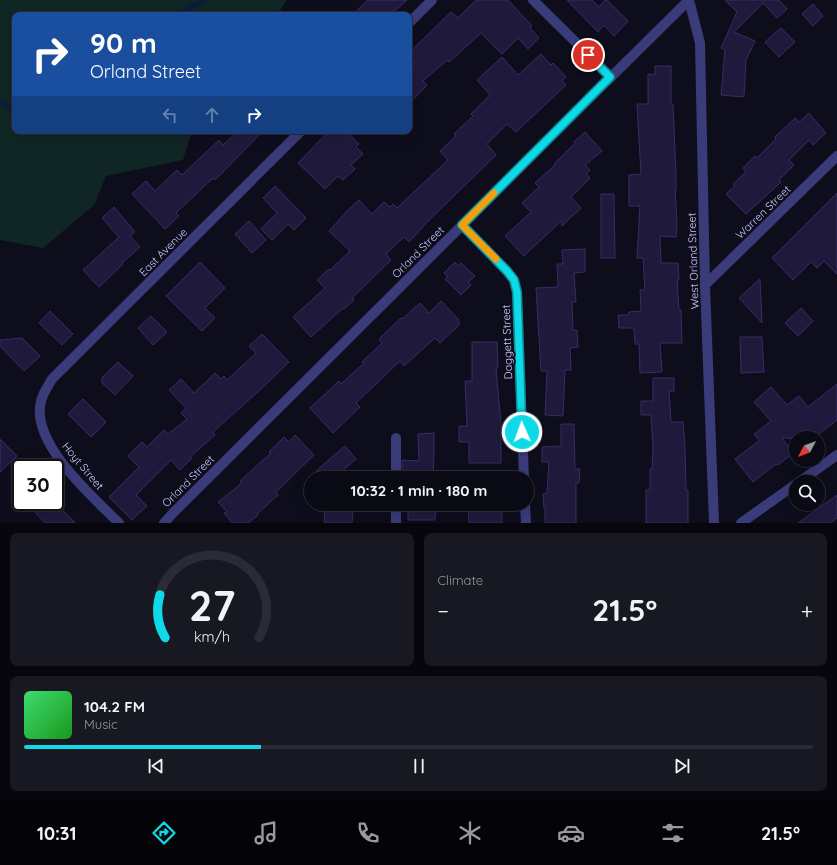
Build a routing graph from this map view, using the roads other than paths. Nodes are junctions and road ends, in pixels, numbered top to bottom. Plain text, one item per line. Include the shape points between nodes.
1 (432, 0) edge
2 (532, 0) edge
3 (689, 0) edge
4 (412, 20) edge
5 (610, 77) junction
6 (298, 134) edge
7 (837, 156) edge
8 (462, 225) junction
9 (705, 285) junction
10 (44, 393) joint
11 (396, 438) dead end
12 (837, 455) edge
13 (396, 471) edge
14 (524, 471) edge
15 (809, 475) edge
16 (789, 489) edge
17 (396, 511) edge
18 (525, 511) edge
19 (120, 523) edge
20 (164, 523) edge
21 (396, 523) edge
22 (526, 523) edge
23 (714, 523) edge
24 (741, 523) edge

1 - 4 street
2 - 5 street
3 - 5 street, Orland Street
3 - 9 street, West Orland Street via 700,43
5 - 8 street, Orland Street
6 - 10 street, East Avenue via 52,379
7 - 9 street, Warren Street
8 - 14 street, Daggett Street via 514,280 517,292
8 - 20 street, Orland Street
9 - 23 street, West Orland Street
10 - 19 street, Hoyt Street via 41,402 41,421 50,445 77,481
11 - 13 street
12 - 15 street
16 - 24 street
17 - 21 street
18 - 22 street

